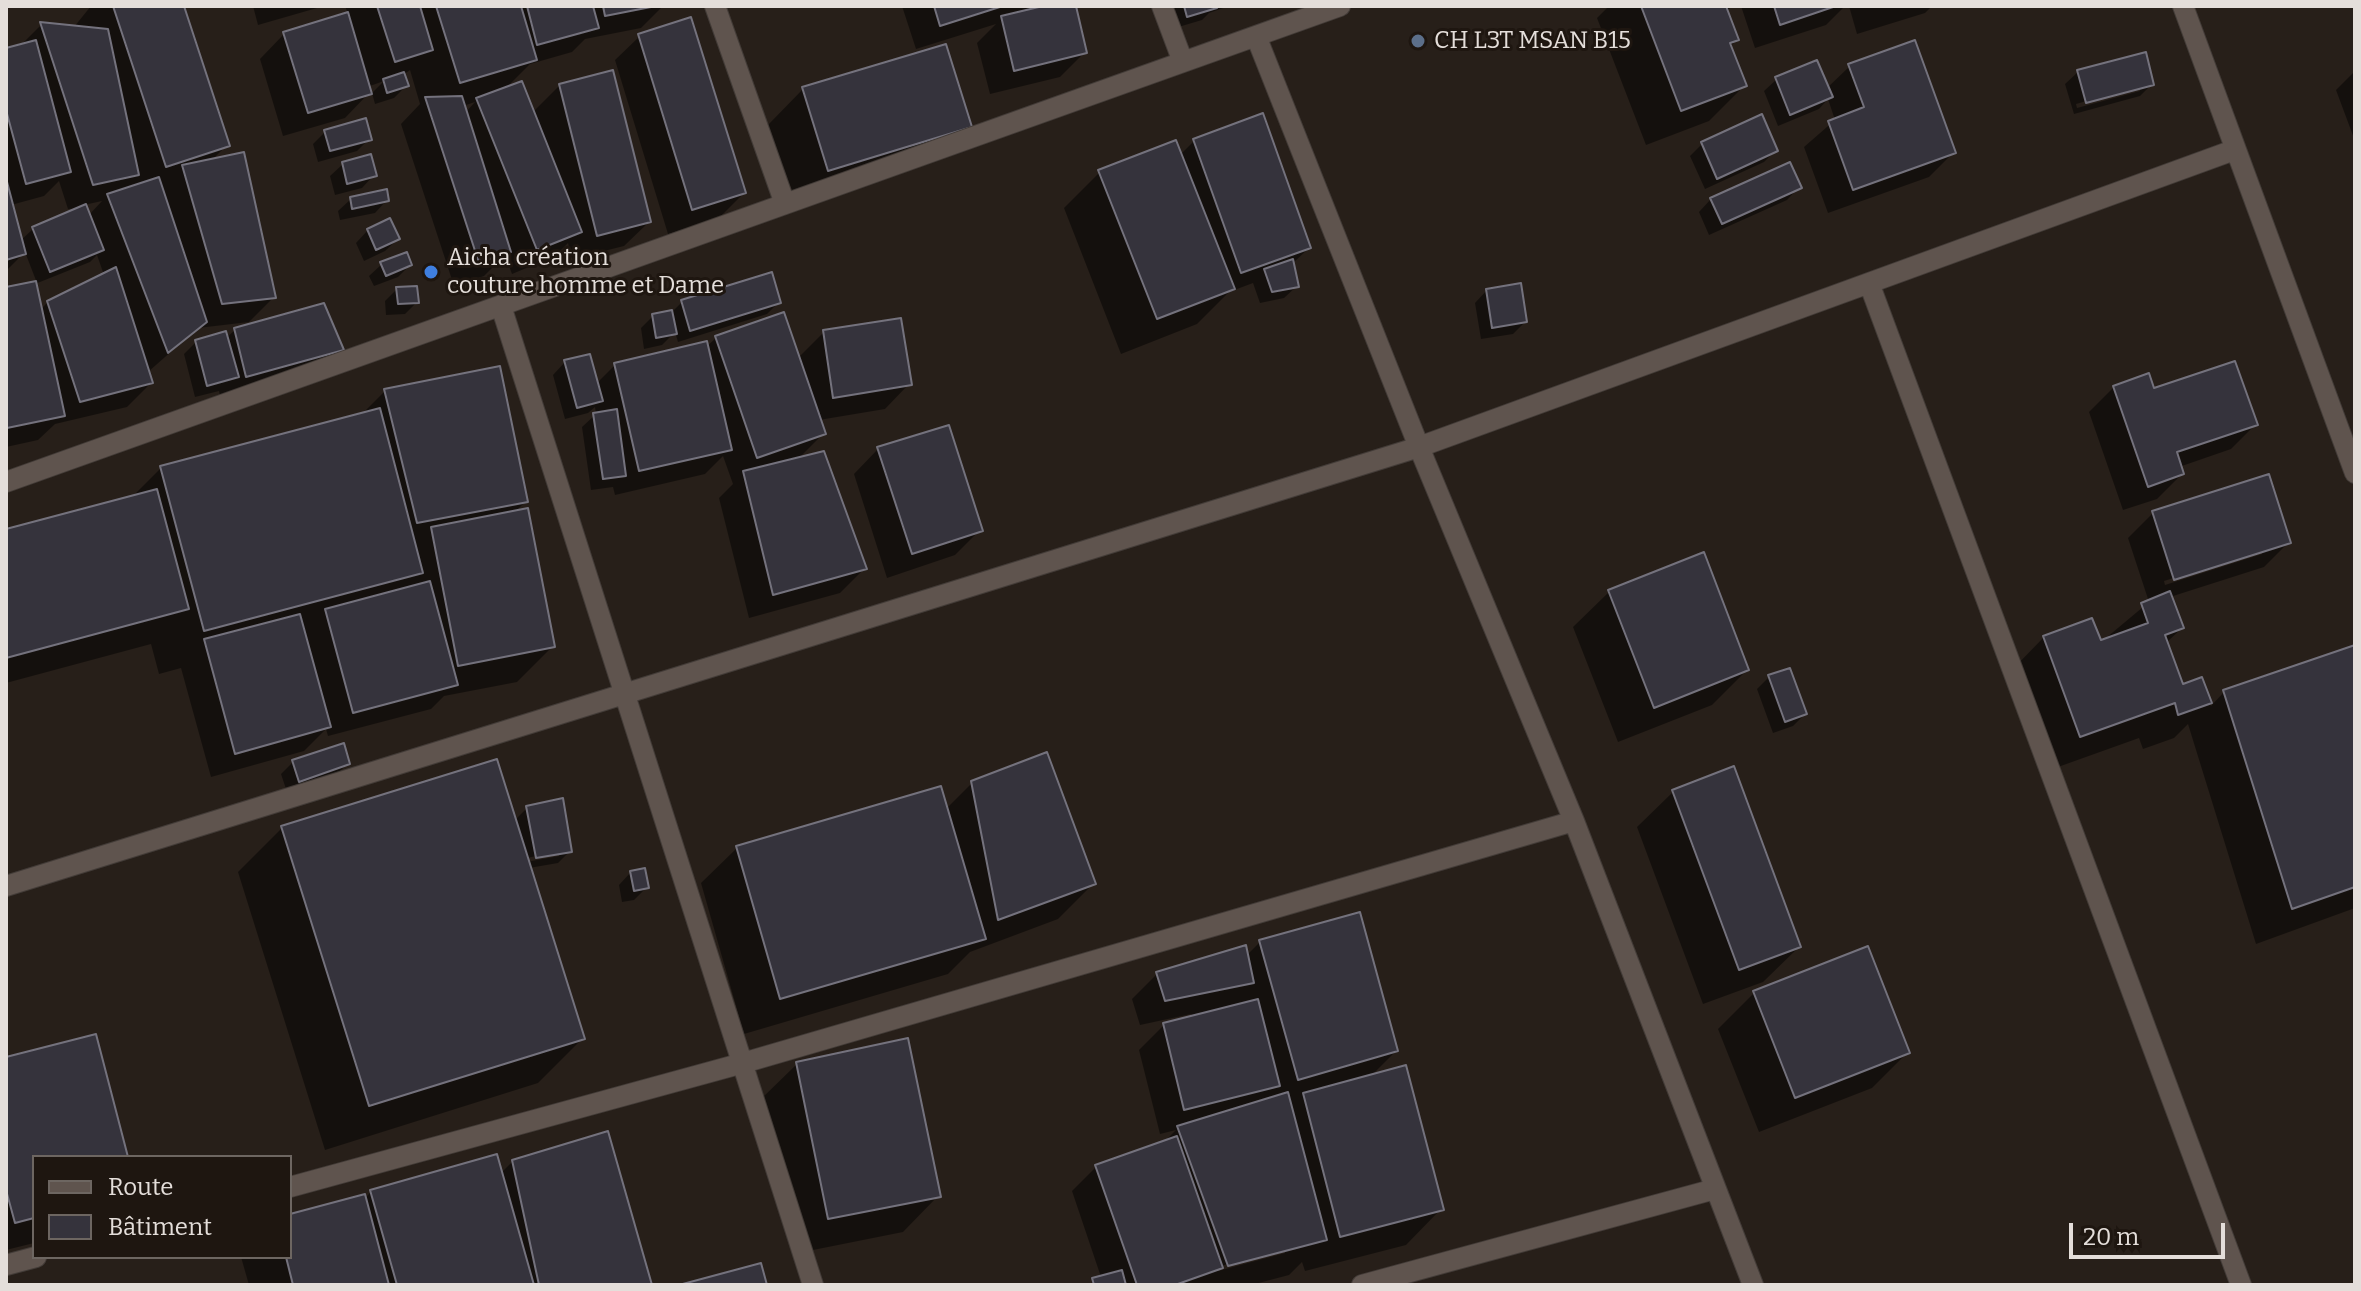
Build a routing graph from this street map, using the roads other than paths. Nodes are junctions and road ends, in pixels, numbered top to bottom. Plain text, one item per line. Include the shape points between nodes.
1 (715, 6) edge
2 (1162, 6) edge
3 (1340, 6) edge
4 (2183, 6) edge
5 (1256, 36) junction
6 (1183, 62) junction
7 (2234, 150) junction
8 (785, 204) junction
9 (1869, 283) junction
10 (501, 306) junction
11 (1419, 447) junction
12 (2355, 473) edge
13 (6, 482) edge
14 (626, 693) junction
15 (1574, 821) junction
16 (6, 886) edge
17 (743, 1063) junction
18 (292, 1186) edge
19 (1715, 1189) junction
20 (32, 1258) edge
21 (6, 1265) edge
22 (813, 1285) edge
23 (1362, 1285) edge
24 (1753, 1285) edge
25 (2241, 1285) edge

1 - 8 street
2 - 6 street
3 - 5 street
4 - 7 street
5 - 6 street
5 - 11 street
6 - 8 street
7 - 9 street
7 - 12 street
8 - 10 street
9 - 11 street
9 - 25 street
10 - 13 street
10 - 14 street
11 - 14 street
11 - 15 street
14 - 16 street
14 - 17 street
15 - 17 street
15 - 19 street
17 - 18 street
17 - 22 street
19 - 23 street
19 - 24 street
20 - 21 street

